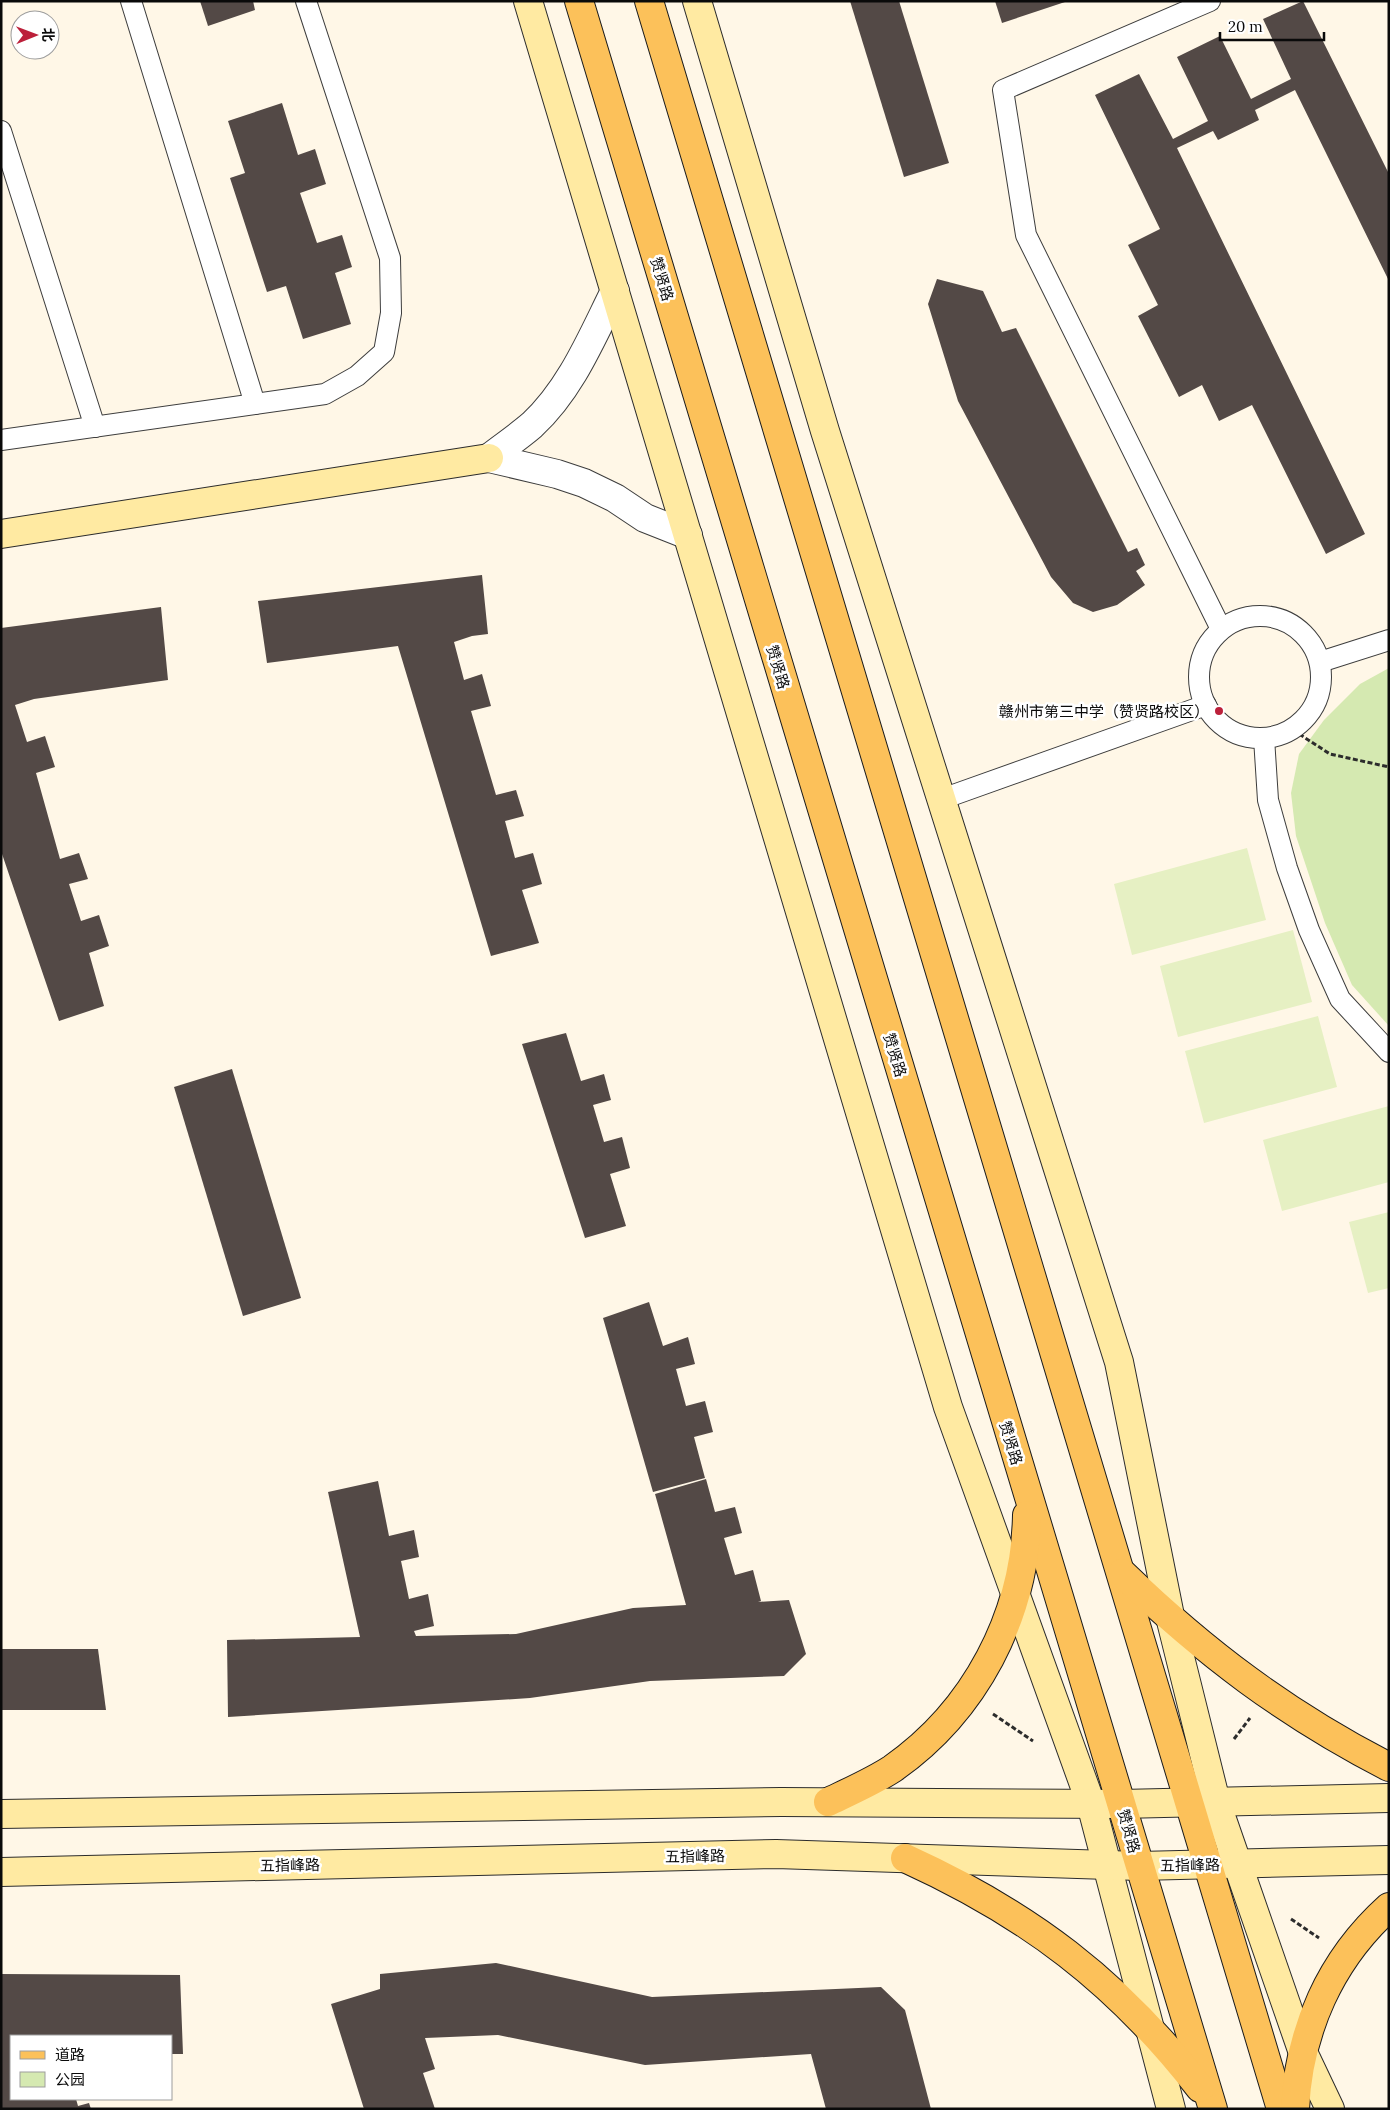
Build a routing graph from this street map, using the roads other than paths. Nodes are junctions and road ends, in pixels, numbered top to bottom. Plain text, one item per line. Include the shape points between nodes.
1 (132, 1) edge
2 (306, 1) edge
3 (528, 1) edge
4 (579, 1) edge
5 (649, 1) edge
6 (697, 1) edge
7 (1210, 1) edge
8 (1, 131) edge
9 (615, 290) junction
10 (255, 404) junction
11 (95, 427) junction
12 (1, 440) edge
13 (489, 458) junction
14 (1, 534) edge
15 (688, 535) junction
16 (1222, 630) junction
17 (1389, 640) edge
18 (1320, 662) junction
19 (1206, 705) junction
20 (1264, 738) junction
21 (942, 799) junction
22 (1389, 1052) edge
23 (1027, 1496) junction
24 (1121, 1572) junction
25 (1016, 1594) junction
26 (1171, 1620) junction
27 (1389, 1767) edge
28 (1389, 1798) edge
29 (828, 1802) junction
30 (1202, 1802) junction
31 (1090, 1804) junction
32 (1121, 1804) junction
33 (1, 1814) edge
34 (905, 1858) junction
35 (1389, 1860) edge
36 (1237, 1864) junction
37 (1107, 1865) junction
38 (1139, 1866) junction
39 (1208, 1866) junction
40 (1, 1872) edge
41 (1389, 1908) edge
42 (1149, 2026) junction
43 (1302, 2050) junction
44 (1212, 2105) edge
45 (1171, 2109) edge
46 (1281, 2109) edge
47 (1295, 2109) edge
48 (1330, 2109) edge

1 - 10 lane
2 - 10 lane via 390,258 391,313 384,352 357,376 326,394
3 - 9 street
4 - 23 main road, 赞贤路
5 - 24 main road
6 - 21 street via 826,431
7 - 16 lane via 1003,90 1026,235
8 - 11 lane
9 - 13 street via 578,366 555,399 532,424
9 - 15 street
10 - 11 lane
11 - 12 lane
13 - 14 street
13 - 15 street via 584,483 645,518
15 - 25 street via 948,1407
16 - 18 lane via 1240,619 1260,615 1280,619 1303,634 1312,644
16 - 19 lane via 1207,645 1200,664 1199,686
17 - 18 lane
18 - 20 lane via 1322,682 1318,702 1306,719 1293,730
19 - 20 lane via 1217,722 1234,733 1252,739
19 - 21 lane
20 - 22 lane via 1268,800 1309,930 1340,999
21 - 26 street via 1119,1362
23 - 25 main road via 1026,1532
23 - 32 main road, 赞贤路
24 - 26 main road
24 - 30 main road
25 - 29 main road via 988,1664 945,1722 919,1748 891,1769
25 - 31 street
26 - 27 main road via 1232,1670 1292,1712 1343,1744
26 - 30 street
28 - 30 street
29 - 31 street
29 - 33 street
30 - 32 street
30 - 36 street
30 - 39 main road
31 - 32 street
31 - 37 street
32 - 38 main road, 赞贤路
34 - 37 street, 五指峰路
34 - 40 street, 五指峰路 via 776,1854
34 - 42 main road via 1006,1909 1054,1941 1098,1976
35 - 36 street, 五指峰路
36 - 39 street, 五指峰路
36 - 43 street
37 - 38 street, 五指峰路
37 - 42 street
38 - 39 street, 五指峰路
38 - 44 main road, 赞贤路
39 - 46 main road
41 - 43 main road via 1351,1948 1331,1979 1314,2013
42 - 44 main road
42 - 45 street
43 - 47 main road
43 - 48 street

